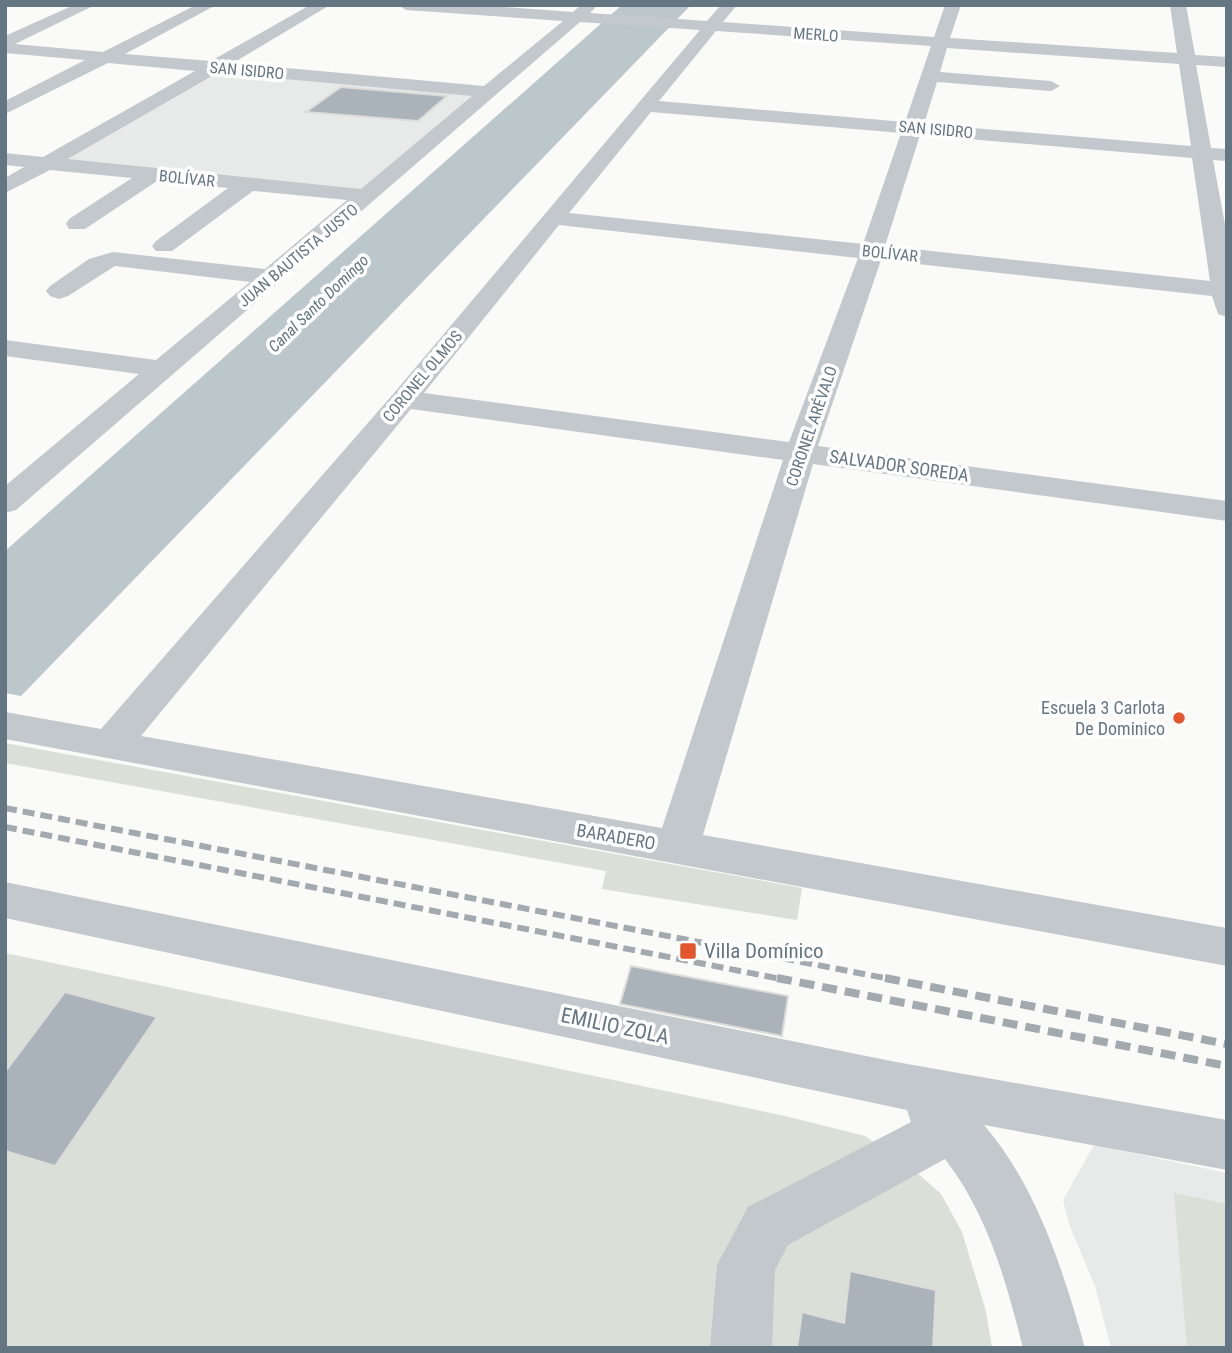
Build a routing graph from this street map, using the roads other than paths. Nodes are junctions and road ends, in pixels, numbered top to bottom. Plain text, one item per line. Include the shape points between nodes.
1 (87, 5) edge
2 (208, 5) edge
3 (321, 5) edge
4 (406, 5) edge
5 (729, 5) edge
6 (953, 5) edge
7 (1178, 5) edge
8 (586, 14) edge
9 (700, 26) junction
10 (5, 41) edge
11 (941, 43) junction
12 (5, 48) edge
13 (105, 58) junction
14 (1185, 59) junction
15 (1227, 62) edge
16 (211, 67) junction
17 (929, 76) junction
18 (1051, 86) dead end
19 (489, 92) junction
20 (646, 106) junction
21 (5, 108) edge
22 (911, 127) junction
23 (1201, 153) junction
24 (1227, 155) edge
25 (5, 159) edge
26 (46, 163) junction
27 (151, 175) junction
28 (248, 184) junction
29 (5, 187) edge
30 (368, 196) junction
31 (553, 218) junction
32 (77, 224) dead end
33 (164, 246) dead end
34 (872, 251) junction
35 (272, 277) junction
36 (60, 291) dead end
37 (1226, 296) edge
38 (5, 348) edge
39 (162, 369) junction
40 (404, 399) junction
41 (801, 452) junction
42 (5, 503) edge
43 (1227, 511) edge
44 (5, 725) edge
45 (111, 744) junction
46 (677, 849) junction
47 (5, 900) edge
48 (1227, 947) edge
49 (897, 1084) junction
50 (954, 1127) junction
51 (1227, 1144) edge
52 (741, 1348) edge
53 (1054, 1348) edge

1 - 10 street
2 - 13 street
3 - 16 street
4 - 8 street, MERLO
5 - 9 street, CORONEL OLMOS
6 - 11 street, CORONEL ARÉVALO
7 - 14 street
8 - 9 street, MERLO
8 - 19 street, JUAN BAUTISTA JUSTO
9 - 11 street, MERLO
9 - 20 street, CORONEL OLMOS
11 - 14 street, MERLO
11 - 17 street, CORONEL ARÉVALO
12 - 13 street, SAN ISIDRO
13 - 16 street, SAN ISIDRO
13 - 21 street
14 - 15 street, MERLO
14 - 23 street
16 - 19 street, SAN ISIDRO
16 - 26 street
17 - 18 street
17 - 22 street, CORONEL ARÉVALO
19 - 30 street, JUAN BAUTISTA JUSTO
20 - 22 street, SAN ISIDRO
20 - 31 street, CORONEL OLMOS
22 - 23 street, SAN ISIDRO
22 - 34 street, CORONEL ARÉVALO
23 - 24 street, SAN ISIDRO
23 - 37 street
25 - 26 street, BOLÍVAR
26 - 27 street, BOLÍVAR
26 - 29 street
27 - 28 street, BOLÍVAR
27 - 32 street
28 - 30 street, BOLÍVAR
28 - 33 street
30 - 35 street, JUAN BAUTISTA JUSTO
31 - 34 street, BOLÍVAR
31 - 40 street, CORONEL OLMOS
34 - 37 street, BOLÍVAR
34 - 41 street, CORONEL ARÉVALO
35 - 36 street via 113,259
35 - 39 street, JUAN BAUTISTA JUSTO
38 - 39 street
39 - 42 street, JUAN BAUTISTA JUSTO
40 - 41 street, SALVADOR SOREDA
40 - 45 street, CORONEL OLMOS
41 - 43 street, SALVADOR SOREDA
41 - 46 street, CORONEL ARÉVALO
44 - 45 street, BARADERO
45 - 46 street, BARADERO
46 - 48 street, BARADERO
47 - 49 street, EMILIO ZOLA
49 - 50 street
49 - 51 street, EMILIO ZOLA
50 - 52 street via 768,1226 746,1265
50 - 53 street via 968,1142 1008,1213 1038,1286

